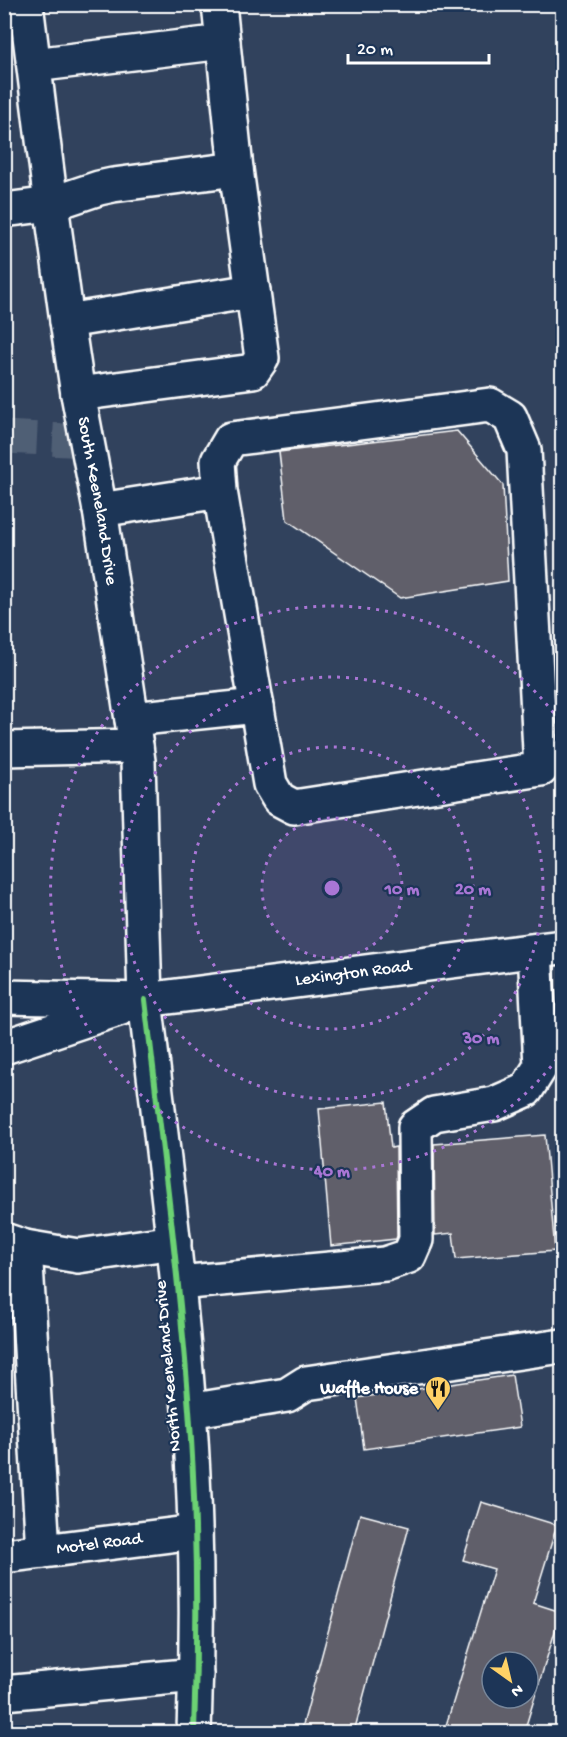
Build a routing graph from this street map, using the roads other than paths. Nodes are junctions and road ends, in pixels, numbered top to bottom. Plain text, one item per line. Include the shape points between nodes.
1 (26, 4) edge
2 (219, 4) edge
3 (223, 42) junction
4 (34, 65) junction
5 (236, 169) junction
6 (51, 204) junction
7 (4, 210) edge
8 (253, 291) junction
9 (67, 321) junction
10 (78, 394) junction
11 (220, 490) junction
12 (100, 510) junction
13 (256, 706) junction
14 (134, 733) junction
15 (4, 749) edge
16 (552, 766) edge
17 (549, 949) edge
18 (4, 997) edge
19 (145, 1000) junction
20 (4, 1047) edge
21 (174, 1242) junction
22 (15, 1244) edge
23 (178, 1283) junction
24 (562, 1346) edge
25 (189, 1412) junction
26 (195, 1532) junction
27 (43, 1551) junction
28 (4, 1556) edge
29 (196, 1675) junction
30 (4, 1693) edge
31 (194, 1732) edge

1 - 4 main road, South Keeneland Drive
2 - 3 main road
3 - 4 main road
3 - 5 main road
4 - 6 main road, South Keeneland Drive
5 - 6 main road via 106,187
5 - 8 main road
6 - 7 main road
6 - 9 main road, South Keeneland Drive
8 - 9 main road
8 - 10 main road via 262,358 253,371
9 - 10 main road, South Keeneland Drive
10 - 12 main road, South Keeneland Drive
11 - 12 main road
11 - 13 main road
11 - 16 main road via 218,461 231,439 490,405 510,417 524,450
12 - 14 main road, South Keeneland Drive
13 - 14 main road
13 - 16 main road via 270,784 279,799 294,807
14 - 15 main road
14 - 19 main road, South Keeneland Drive
17 - 19 main road, Lexington Road
17 - 23 main road via 541,1066 526,1090 494,1104 434,1114 415,1127 416,1240 409,1256 385,1264
18 - 19 main road, Lexington Road
19 - 20 main road, Lexington Road
19 - 21 main road, North Keeneland Drive
21 - 22 main road via 78,1256
21 - 23 main road, North Keeneland Drive
22 - 27 main road
23 - 25 main road, North Keeneland Drive
24 - 25 main road via 306,1383 288,1395
25 - 26 main road, North Keeneland Drive
26 - 27 main road, Motel Road
26 - 29 main road, North Keeneland Drive
27 - 28 main road, Motel Road
29 - 30 main road
29 - 31 main road, North Keeneland Drive

